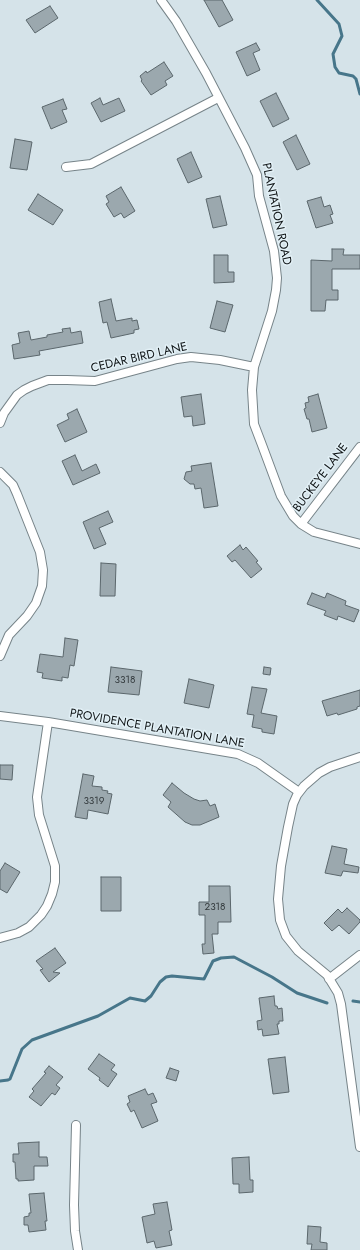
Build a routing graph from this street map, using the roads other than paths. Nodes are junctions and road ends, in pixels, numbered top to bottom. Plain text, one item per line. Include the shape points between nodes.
1 (161, 0) edge
2 (218, 98) junction
3 (66, 167) dead end
4 (254, 367) junction
5 (0, 423) edge
6 (360, 446) edge
7 (0, 472) edge
8 (301, 524) junction
9 (360, 544) edge
10 (0, 656) edge
11 (0, 716) edge
12 (48, 722) junction
13 (360, 757) edge
14 (299, 792) junction
15 (0, 938) edge
16 (360, 955) edge
17 (329, 979) junction
18 (76, 1125) dead end
19 (360, 1147) edge
20 (78, 1250) edge

1 - 2 street, PLANTATION ROAD via 180,27
2 - 3 street via 91,164
2 - 4 street, PLANTATION ROAD via 257,175 259,196 276,265 275,299
4 - 5 street, CEDAR BIRD LANE via 190,357 95,381 48,380 24,390 17,396
4 - 8 street, PLANTATION ROAD via 254,424 281,496
6 - 8 street, BUCKEYE LANE
7 - 10 street via 13,485 17,494 40,552 43,570 42,586 36,603 9,635
8 - 9 street, PLANTATION ROAD via 321,535
11 - 12 street, PROVIDENCE PLANTATION LANE
12 - 14 street, PROVIDENCE PLANTATION LANE via 238,754 258,763
12 - 15 street via 36,797 55,866 55,882 47,906 41,915 18,933
13 - 14 street via 319,773
14 - 17 street via 287,834 278,911 282,929 292,945
16 - 17 street
17 - 19 street via 338,993 341,1004
18 - 20 street via 74,1205

